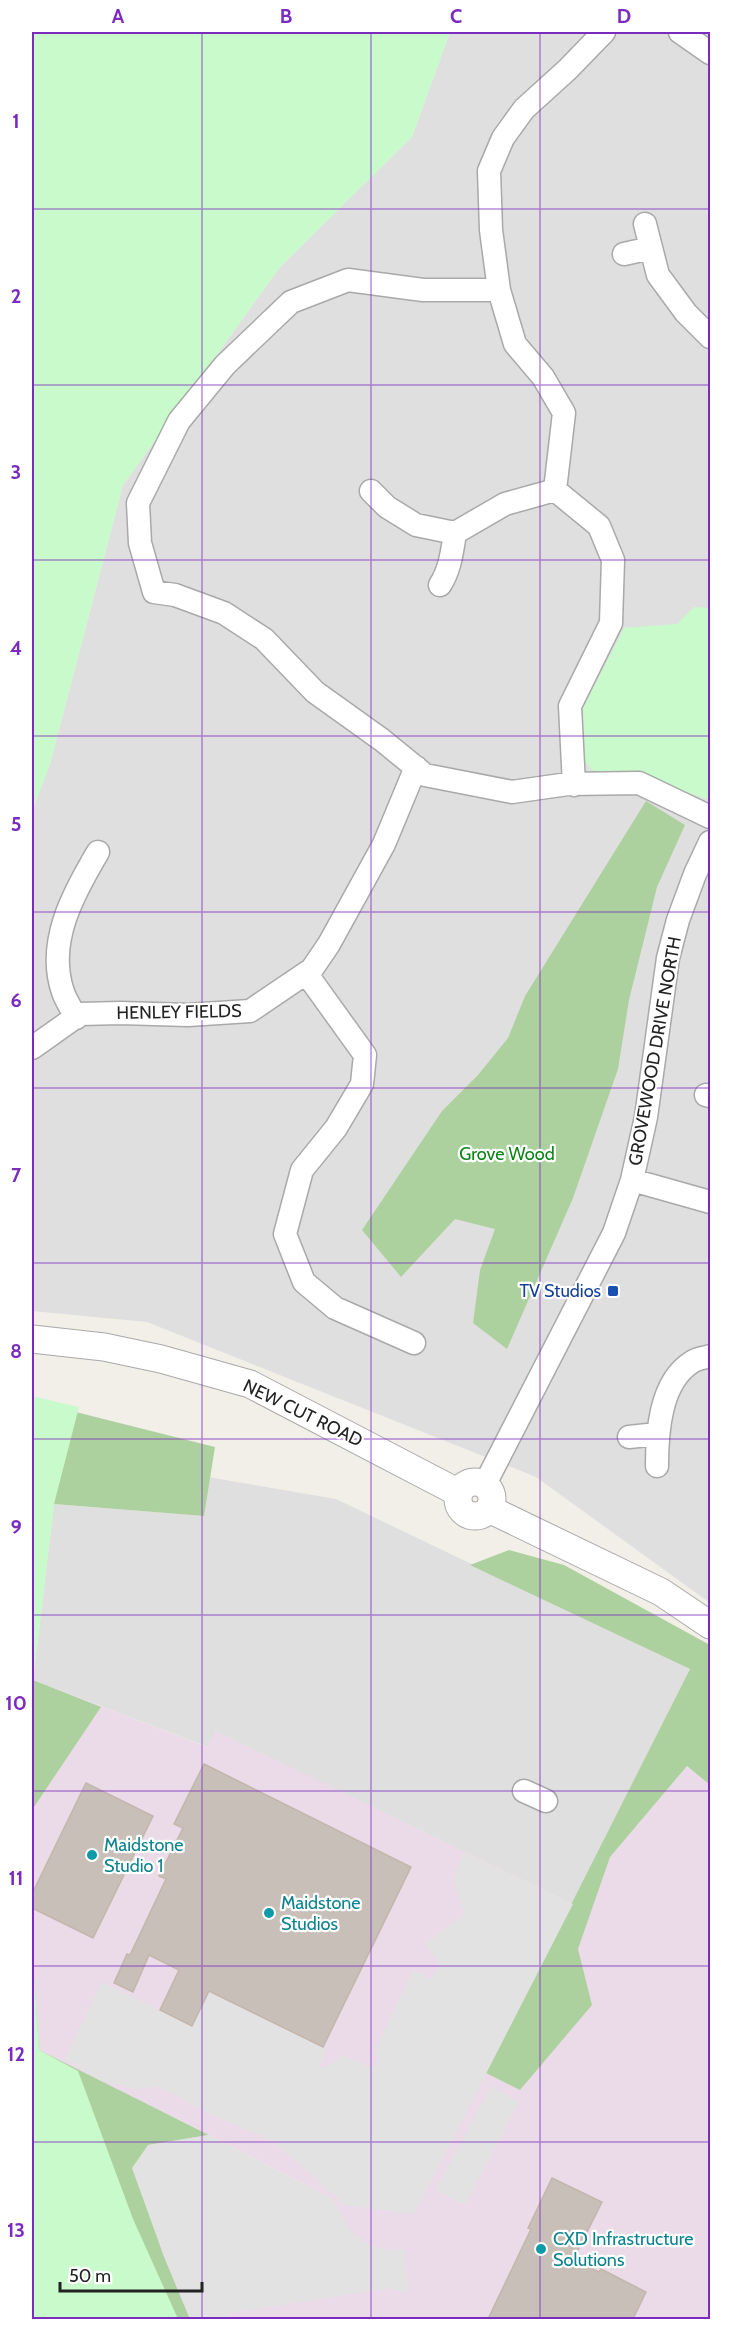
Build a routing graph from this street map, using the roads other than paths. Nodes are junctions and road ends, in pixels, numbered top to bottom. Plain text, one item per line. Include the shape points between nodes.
1 (604, 32) edge
2 (680, 32) edge
3 (711, 53) edge
4 (645, 224) dead end
5 (651, 248) junction
6 (624, 254) dead end
7 (499, 290) junction
8 (711, 337) edge
9 (555, 490) junction
10 (371, 491) dead end
11 (455, 533) junction
12 (440, 585) dead end
13 (416, 767) junction
14 (574, 785) junction
15 (711, 817) edge
16 (711, 842) edge
17 (98, 852) dead end
18 (306, 973) junction
19 (76, 1018) junction
20 (32, 1048) edge
21 (632, 1180) junction
22 (711, 1202) edge
23 (32, 1339) edge
24 (414, 1343) dead end
25 (711, 1356) edge
26 (657, 1434) junction
27 (629, 1437) dead end
28 (657, 1466) dead end
29 (487, 1497) junction
30 (711, 1625) edge
31 (524, 1791) dead end
32 (546, 1801) dead end

1 - 7 street via 524,109 499,146 489,171
2 - 3 street
4 - 5 street
5 - 6 street
5 - 8 street via 658,275 686,313
7 - 9 street via 515,344 543,377 564,413
7 - 13 street via 423,290 348,280 291,302 225,364 179,421 138,503 140,543 154,592 175,594 224,613 264,639 315,692
9 - 11 street via 505,504
9 - 14 street via 598,526 613,560 611,623 570,706
10 - 11 street via 387,507 416,525
11 - 12 street via 450,563
13 - 14 street via 425,775 512,792
13 - 18 street, HENLEY FIELDS via 384,844 329,944
14 - 15 street via 639,783
16 - 21 street, GROVEWOOD DRIVE NORTH via 695,874 668,958 646,1117
17 - 19 street via 78,885 64,920 57,958 63,993
18 - 19 street, HENLEY FIELDS via 250,1011 80,1014
18 - 24 street via 365,1055 362,1084 336,1128 302,1170 285,1234 304,1282 335,1308
19 - 20 street, HENLEY FIELDS
21 - 22 street
21 - 29 street, GROVEWOOD DRIVE NORTH via 614,1233
23 - 29 street, NEW CUT ROAD via 104,1347 250,1384 459,1493 459,1505 467,1514 480,1515
25 - 26 street via 694,1360 678,1374
26 - 27 street
26 - 28 street
29 - 30 street, NEW CUT ROAD via 661,1592
31 - 32 street

